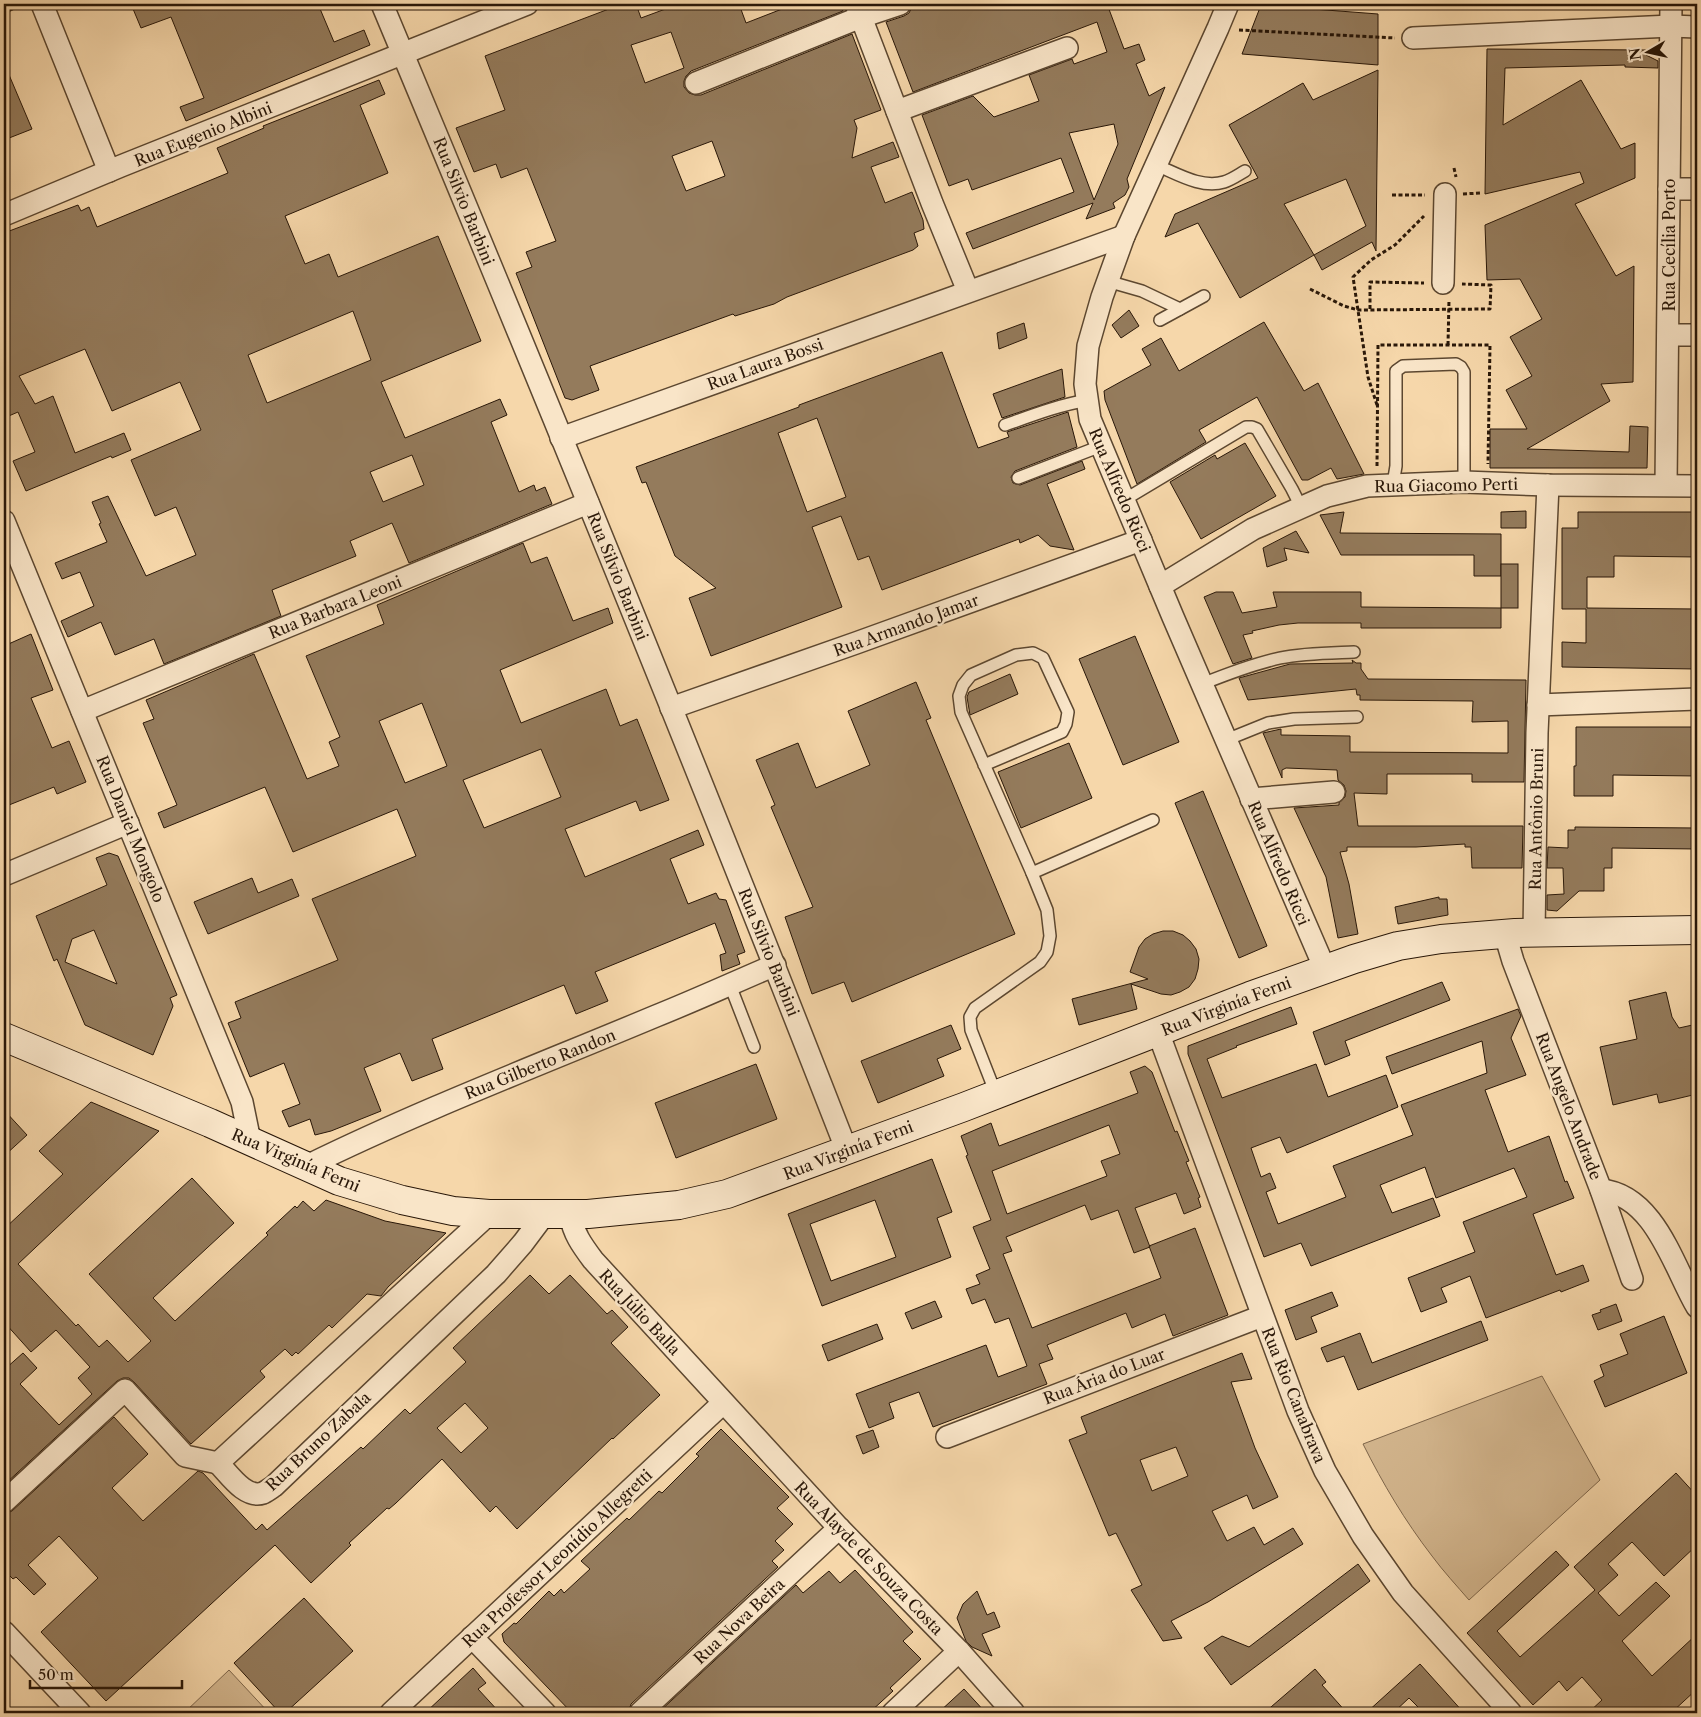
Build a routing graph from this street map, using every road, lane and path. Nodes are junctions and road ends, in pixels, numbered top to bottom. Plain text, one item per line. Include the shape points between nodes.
1 (10, 4) edge
2 (42, 4) edge
3 (382, 4) edge
4 (527, 4) edge
5 (900, 4) edge
6 (1228, 4) edge
7 (1671, 4) edge
8 (4, 7) edge
9 (858, 10) edge
10 (1671, 26) junction
11 (1697, 27) edge
12 (1218, 28) junction
13 (1413, 38) joint
14 (1067, 48) dead end
15 (403, 54) junction
16 (696, 83) dead end
17 (897, 111) junction
18 (1156, 165) junction
19 (109, 171) junction
20 (1245, 171) dead end
21 (1669, 189) junction
22 (1697, 189) edge
23 (1445, 194) joint
24 (4, 215) edge
25 (1124, 236) junction
26 (1107, 281) junction
27 (1447, 283) junction
28 (1310, 289) dead end
29 (968, 291) junction
30 (1204, 296) dead end
31 (1180, 309) junction
32 (1370, 309) junction
33 (1449, 309) junction
34 (1358, 310) junction
35 (1160, 320) dead end
36 (1668, 335) junction
37 (1697, 335) edge
38 (1448, 345) junction
39 (1088, 400) junction
40 (1378, 408) junction
41 (1005, 425) dead end
42 (561, 438) junction
43 (1102, 446) junction
44 (1018, 478) dead end
45 (1464, 482) junction
46 (1488, 483) junction
47 (1385, 485) junction
48 (1548, 485) junction
49 (1666, 486) junction
50 (1697, 486) edge
51 (1124, 500) junction
52 (588, 503) junction
53 (1301, 507) junction
54 (4, 521) edge
55 (1141, 540) junction
56 (1160, 586) junction
57 (1354, 652) dead end
58 (1202, 684) junction
59 (1697, 700) edge
60 (1538, 705) junction
61 (671, 708) junction
62 (82, 711) junction
63 (1357, 717) dead end
64 (1226, 740) junction
65 (984, 765) junction
66 (1334, 792) dead end
67 (1251, 799) junction
68 (1153, 820) dead end
69 (128, 822) junction
70 (1032, 872) junction
71 (4, 875) edge
72 (1697, 930) edge
73 (1534, 932) junction
74 (1505, 934) junction
75 (775, 965) junction
76 (1325, 969) junction
77 (730, 985) junction
78 (1158, 1032) junction
79 (4, 1037) edge
80 (754, 1047) dead end
81 (996, 1094) junction
82 (250, 1141) junction
83 (847, 1150) junction
84 (307, 1166) junction
85 (1601, 1190) junction
86 (489, 1214) junction
87 (557, 1215) junction
88 (1632, 1279) dead end
89 (1697, 1307) edge
90 (1262, 1316) junction
91 (723, 1403) junction
92 (947, 1438) dead end
93 (218, 1463) junction
94 (4, 1502) edge
95 (839, 1528) junction
96 (4, 1632) edge
97 (472, 1637) junction
98 (959, 1651) junction
99 (80, 1713) edge
100 (391, 1713) edge
101 (545, 1713) edge
102 (640, 1713) edge
103 (893, 1713) edge
104 (1014, 1713) edge
105 (1510, 1713) edge

1 - 8 lane
2 - 19 street
3 - 15 street, Rua Silvio Barbini
4 - 15 street, Rua Eugenio Albini
5 - 9 street
6 - 12 street, Rua Alfredo Ricci
7 - 10 street, Rua Cecília Porto
9 - 16 street
9 - 17 street
10 - 11 street
10 - 13 street
10 - 21 street, Rua Cecília Porto
12 - 13 path
12 - 18 street, Rua Alfredo Ricci
14 - 17 street
15 - 19 street, Rua Eugenio Albini
15 - 42 street, Rua Silvio Barbini
17 - 29 street
18 - 20 lane via 1213,185
18 - 25 street, Rua Alfredo Ricci
19 - 24 street, Rua Eugenio Albini
21 - 22 street
21 - 36 street, Rua Cecília Porto
23 - 27 street
23 - 34 path via 1395,246 1371,260 1353,277
25 - 26 street, Rua Alfredo Ricci
25 - 29 street, Rua Laura Bossi
26 - 31 lane via 1142,291
26 - 39 street, Rua Alfredo Ricci via 1088,346 1085,384
27 - 32 path via 1370,282
27 - 33 path
27 - 33 path via 1491,285 1490,309
28 - 34 path
29 - 42 street, Rua Laura Bossi
30 - 31 lane
31 - 35 lane
32 - 33 path
32 - 34 path
33 - 38 path
34 - 40 path via 1368,377
36 - 37 street
36 - 49 street, Rua Cecília Porto
38 - 40 path via 1378,345
38 - 46 path via 1490,345
39 - 41 lane via 1051,408
39 - 43 street, Rua Alfredo Ricci via 1090,419
40 - 47 path
42 - 52 street, Rua Silvio Barbini
43 - 44 lane
43 - 51 street, Rua Alfredo Ricci
45 - 46 street, Rua Giacomo Perti
45 - 47 street, Rua Giacomo Perti
45 - 47 lane via 1464,372 1456,364 1403,366 1396,371 1396,466
46 - 48 street, Rua Giacomo Perti
47 - 53 street, Rua Giacomo Perti via 1327,496
48 - 49 street, Rua Giacomo Perti
48 - 60 street, Rua Antônio Bruni
49 - 50 street, Rua Giacomo Perti
51 - 53 lane via 1252,426
51 - 55 street, Rua Alfredo Ricci
52 - 61 street, Rua Silvio Barbini
52 - 62 street, Rua Barbara Leoni
53 - 56 street, Rua Giacomo Perti via 1253,529
54 - 62 street, Rua Daniel Mongolo
55 - 56 street, Rua Alfredo Ricci
55 - 61 street, Rua Armando Jamar
56 - 58 street, Rua Alfredo Ricci
57 - 58 lane via 1279,658
58 - 64 street, Rua Alfredo Ricci
59 - 60 street
60 - 73 street, Rua Antônio Bruni
61 - 75 street, Rua Silvio Barbini
62 - 69 street, Rua Daniel Mongolo
63 - 64 lane via 1268,723
64 - 67 street, Rua Alfredo Ricci
65 - 65 lane via 961,712 959,696 963,685 971,675 1016,655 1033,653 1043,658 1052,675 1068,712 1066,724 1062,732
65 - 70 lane
66 - 67 street
67 - 76 street, Rua Alfredo Ricci
68 - 70 lane
69 - 71 street
69 - 82 street, Rua Daniel Mongolo via 242,1102
70 - 81 lane via 1046,910 1050,936 1047,952 1040,962 975,1008 970,1018 971,1030
72 - 73 street, Rua Virginía Ferni
73 - 74 street, Rua Virginía Ferni
74 - 76 street, Rua Virginía Ferni via 1398,946
74 - 85 street, Rua Angelo Andrade
75 - 77 street, Rua Gilberto Randon
75 - 83 street, Rua Silvio Barbini
76 - 78 street, Rua Virginía Ferni
77 - 80 lane
77 - 84 street, Rua Gilberto Randon via 456,1098
78 - 81 street, Rua Virginía Ferni
78 - 90 street, Rua Rio Canabrava
79 - 82 street, Rua Virginía Ferni
81 - 83 street, Rua Virginía Ferni
82 - 84 street, Rua Virginía Ferni
83 - 87 street, Rua Virginía Ferni via 727,1194 679,1205
84 - 86 street, Rua Virginía Ferni via 339,1181 402,1200 453,1212
85 - 88 street, Rua Angelo Andrade
85 - 89 street via 1620,1195 1650,1221 1663,1238
86 - 87 street, Rua Virginía Ferni
86 - 93 street
87 - 91 street, Rua Júlio Balla via 593,1260
87 - 93 street, Rua Bruno Zabala via 523,1244 496,1274 274,1486 263,1493 251,1493
90 - 92 street, Rua Ária do Luar
90 - 105 street, Rua Rio Canabrava via 1325,1471 1363,1536 1403,1593
91 - 95 street, Rua Alayde de Souza Costa
91 - 97 street, Rua Professor Leonídio Allegretti
93 - 94 street via 184,1456 125,1390
95 - 98 street, Rua Alayde de Souza Costa
95 - 102 street, Rua Nova Beira
96 - 99 street
97 - 100 street, Rua Professor Leonídio Allegretti
97 - 101 street
98 - 103 street
98 - 104 street, Rua Alayde de Souza Costa

